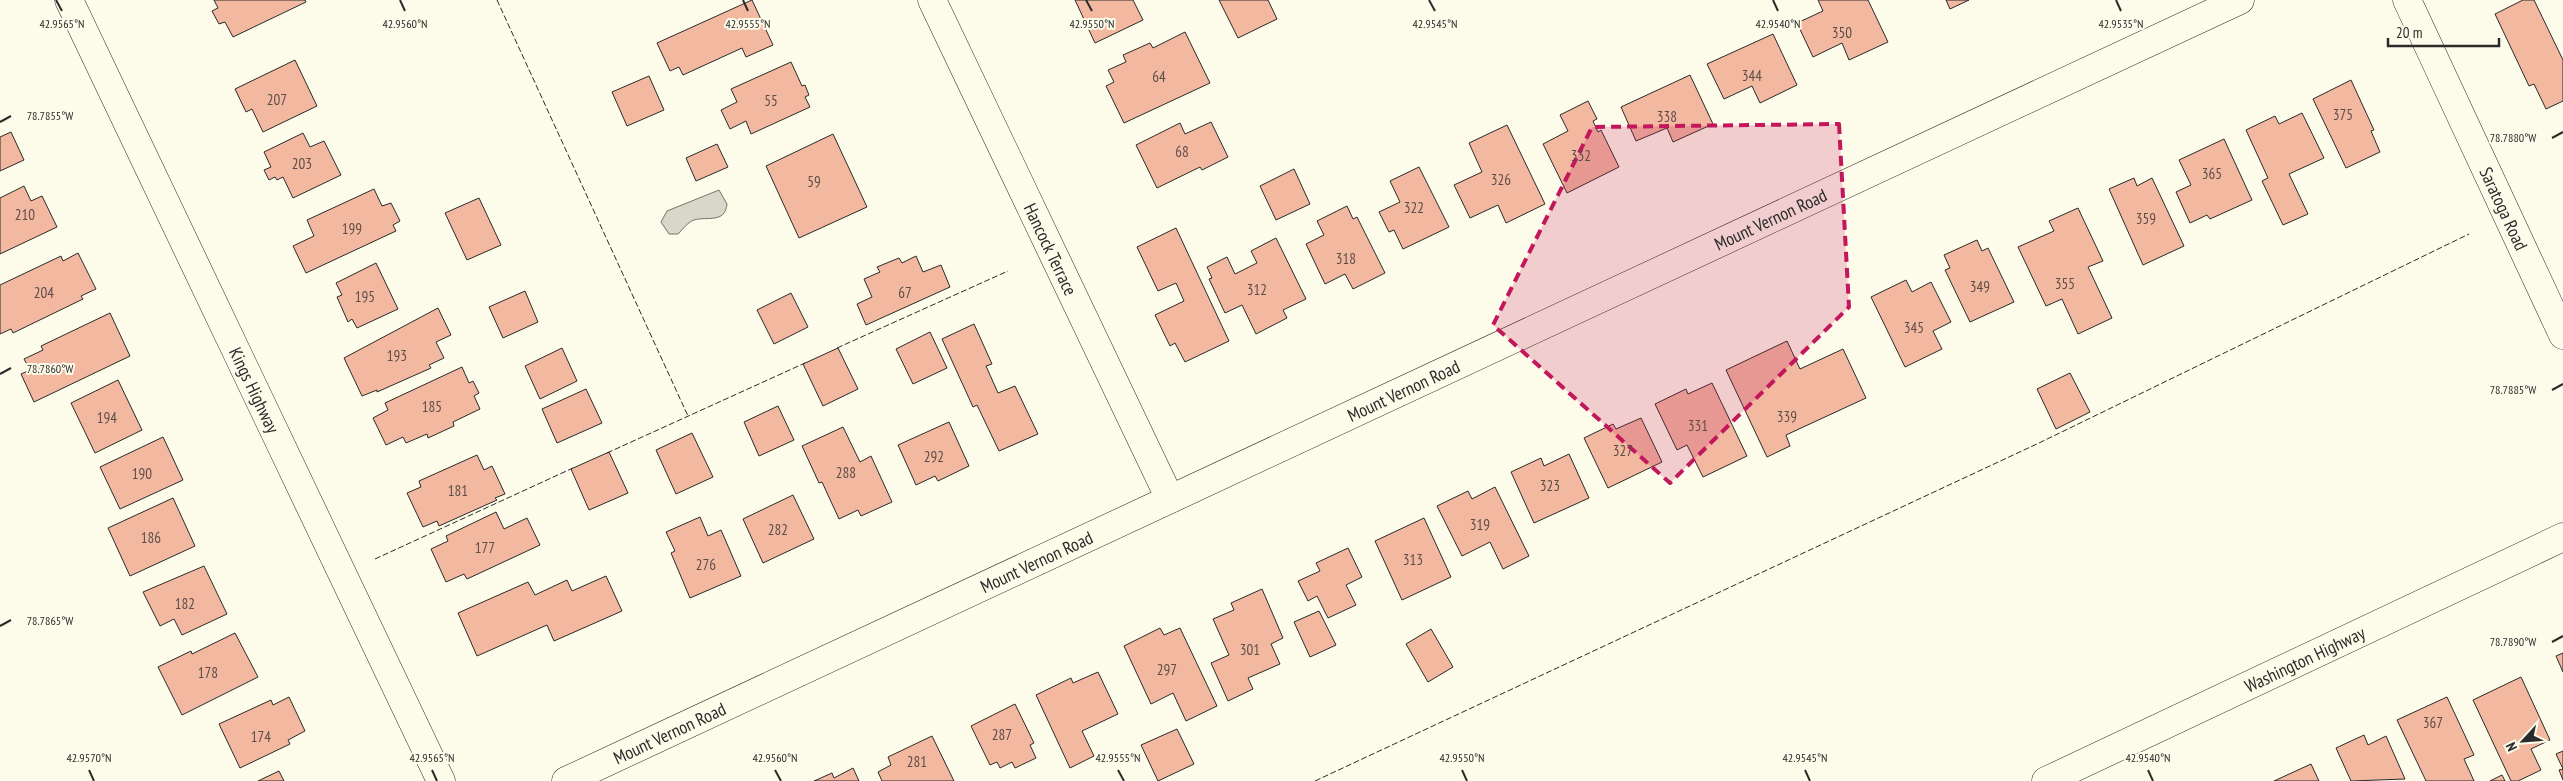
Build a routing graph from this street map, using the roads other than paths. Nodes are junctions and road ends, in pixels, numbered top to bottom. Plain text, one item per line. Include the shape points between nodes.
1 (69, 0) edge
2 (932, 0) edge
3 (2240, 0) edge
4 (2407, 0) edge
5 (2563, 335) edge
6 (1170, 499) junction
7 (2563, 537) edge
8 (441, 781) edge
9 (566, 781) edge
10 (2046, 781) edge

1 - 8 street, Kings Highway
2 - 6 street, Hancock Terrace
3 - 6 street, Mount Vernon Road
4 - 5 street, Saratoga Road
6 - 9 street, Mount Vernon Road
7 - 10 street, Washington Highway

